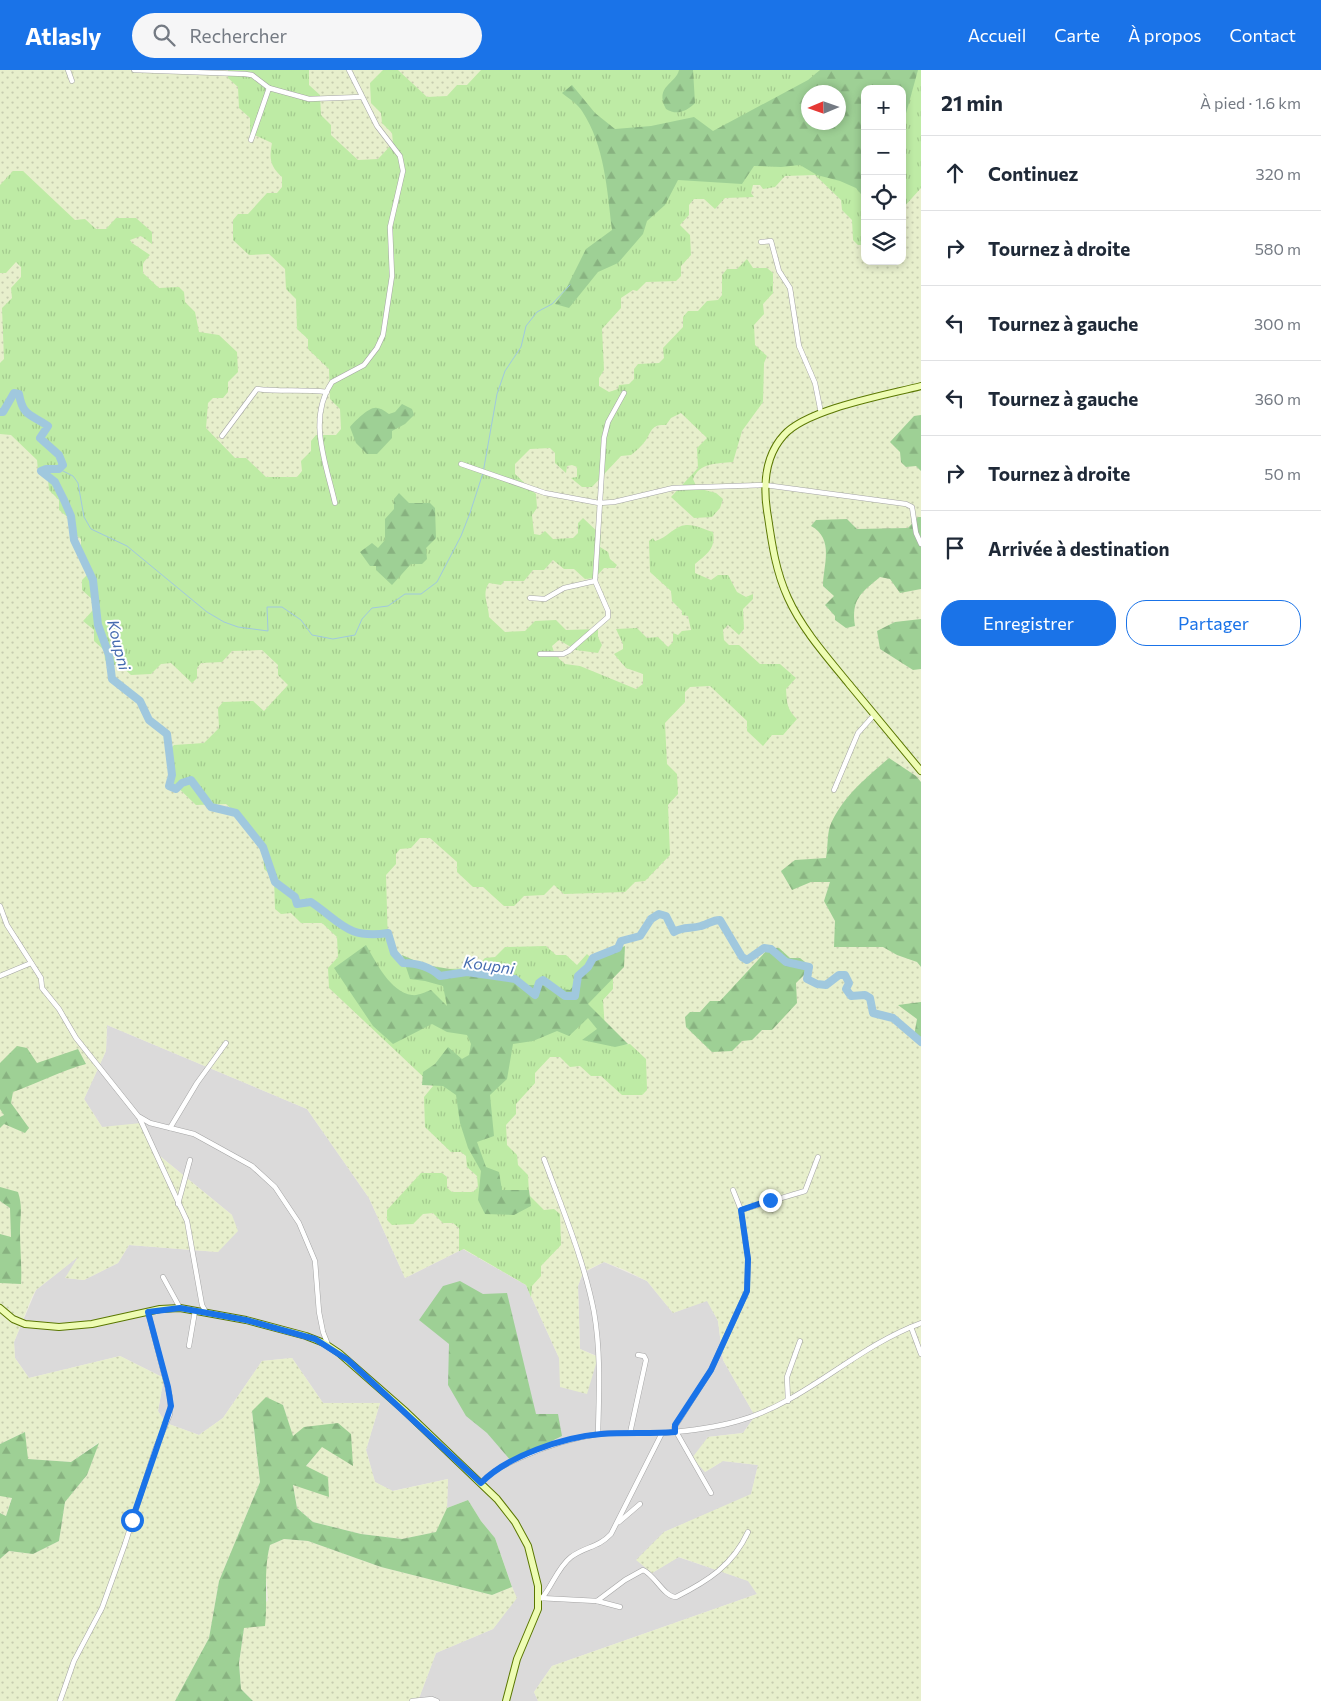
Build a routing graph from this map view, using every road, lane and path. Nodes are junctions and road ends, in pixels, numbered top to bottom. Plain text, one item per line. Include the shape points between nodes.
1 (68, 70) edge
2 (134, 70) edge
3 (349, 70) edge
4 (156, 71) edge
5 (72, 81) dead end
6 (269, 88) junction
7 (362, 97) junction
8 (251, 140) dead end
9 (761, 242) dead end
10 (921, 386) edge
11 (327, 392) junction
12 (624, 393) dead end
13 (821, 413) junction
14 (222, 436) dead end
15 (461, 464) dead end
16 (765, 485) junction
17 (334, 503) dead end
18 (598, 503) junction
19 (921, 544) edge
20 (595, 581) junction
21 (530, 598) dead end
22 (540, 654) dead end
23 (874, 715) junction
24 (921, 771) edge
25 (834, 790) dead end
26 (0, 906) edge
27 (30, 963) junction
28 (0, 976) edge
29 (226, 1043) dead end
30 (138, 1116) junction
31 (170, 1128) junction
32 (818, 1157) dead end
33 (544, 1159) dead end
34 (190, 1160) dead end
35 (733, 1190) dead end
36 (178, 1204) junction
37 (741, 1210) junction
38 (163, 1276) dead end
39 (0, 1308) edge
40 (180, 1308) junction
41 (195, 1310) junction
42 (148, 1312) junction
43 (206, 1312) junction
44 (921, 1323) edge
45 (911, 1327) junction
46 (800, 1341) dead end
47 (189, 1346) dead end
48 (332, 1348) junction
49 (921, 1354) edge
50 (638, 1355) dead end
51 (788, 1401) junction
52 (675, 1432) junction
53 (630, 1433) junction
54 (662, 1433) junction
55 (598, 1434) junction
56 (481, 1483) junction
57 (711, 1493) dead end
58 (640, 1504) dead end
59 (617, 1523) junction
60 (748, 1532) dead end
61 (540, 1598) junction
62 (597, 1602) junction
63 (620, 1607) dead end
64 (60, 1701) edge
65 (412, 1701) edge
66 (437, 1701) edge
67 (506, 1701) edge

1 - 5 street
2 - 4 street
3 - 7 street
4 - 6 street via 252,75
6 - 7 street via 318,100
6 - 8 street
7 - 11 street via 377,126 403,163 390,227 390,296 383,335 377,348 364,364 332,382
9 - 13 street via 772,241 779,271 790,288 799,346 815,383
10 - 13 street
11 - 14 street via 256,389
11 - 17 street via 318,428
12 - 18 street via 606,430
13 - 16 street via 784,434 771,455
15 - 18 street via 545,493
16 - 18 street via 673,488 622,501
16 - 19 street via 906,504 912,507
16 - 23 street via 776,561 789,600 822,650
18 - 20 street
20 - 21 street via 564,588 545,599
20 - 22 street via 608,617 569,651
23 - 24 street
23 - 25 street via 860,730
26 - 27 street via 7,925
27 - 28 street
27 - 30 street via 41,978 42,988 76,1038
29 - 31 street
30 - 31 street
30 - 36 street
31 - 48 street via 194,1134 236,1156 275,1187 299,1223 315,1261 323,1332
32 - 37 street via 805,1190
33 - 55 street via 570,1230 594,1313 598,1352
34 - 36 street
35 - 37 street
36 - 43 street via 187,1222
37 - 52 street via 748,1259 747,1291 711,1370 675,1425
38 - 40 street
39 - 42 street via 19,1322 48,1326 92,1324
40 - 41 street
40 - 42 street
41 - 43 street
41 - 47 street
42 - 64 street via 169,1392 170,1414 109,1590 74,1661
43 - 48 street via 306,1336
44 - 45 street
45 - 49 street
45 - 51 street
46 - 51 street via 787,1377
48 - 56 street
50 - 53 street via 646,1360
51 - 52 street via 739,1421
52 - 54 street
52 - 57 street
53 - 54 street
53 - 55 street
54 - 59 street
55 - 56 street via 529,1454 493,1470
56 - 61 street via 522,1533 532,1559
58 - 59 street
59 - 61 street via 598,1546 585,1548 569,1559
60 - 62 street via 734,1558 716,1576 676,1597 672,1597 643,1570
61 - 62 street
61 - 67 street
62 - 63 street
65 - 66 street

